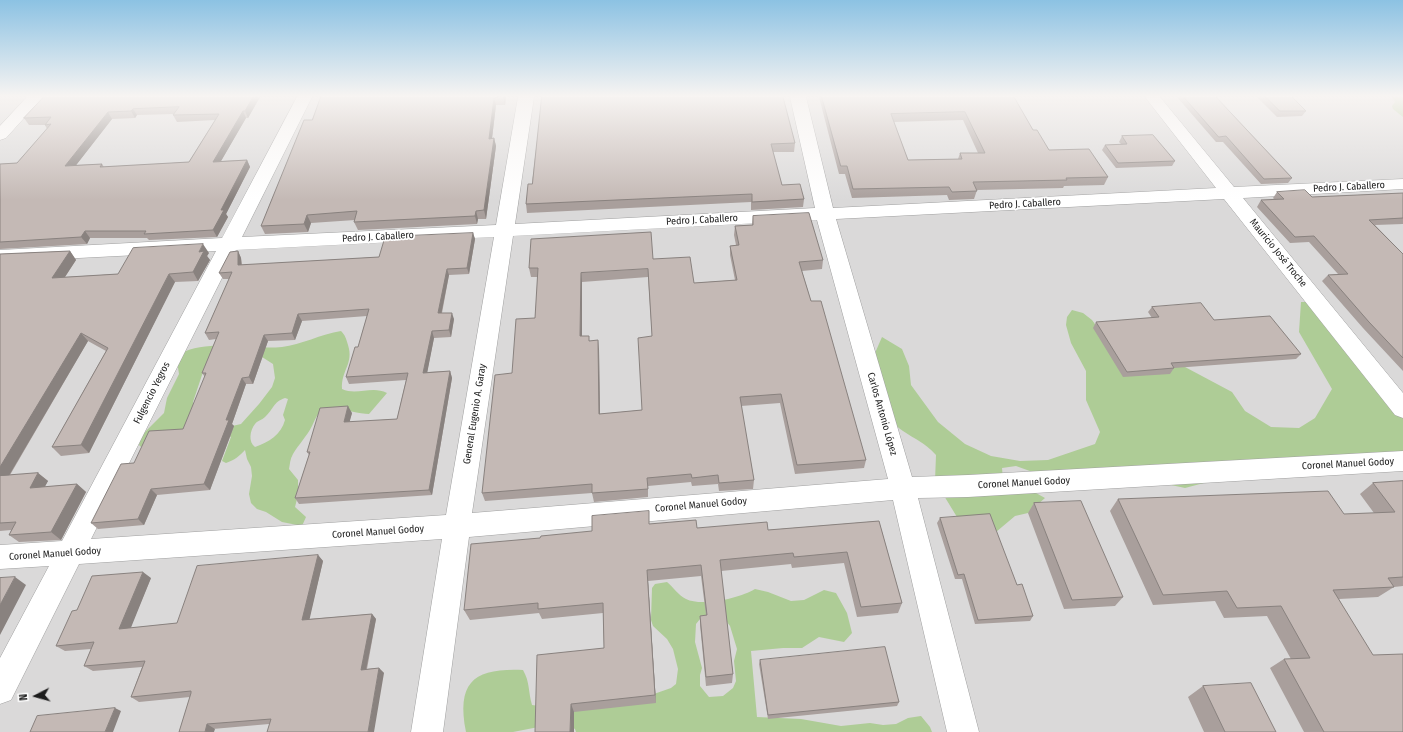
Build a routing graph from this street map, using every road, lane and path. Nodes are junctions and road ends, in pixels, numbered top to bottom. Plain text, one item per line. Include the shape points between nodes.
1 (288, 131) edge
2 (520, 131) edge
3 (806, 131) edge
4 (1180, 131) edge
5 (1403, 184) edge
6 (1230, 193) junction
7 (826, 214) junction
8 (504, 230) junction
9 (230, 244) junction
10 (0, 256) edge
11 (1403, 410) edge
12 (1403, 461) edge
13 (903, 488) junction
14 (457, 526) junction
15 (69, 552) junction
16 (0, 557) edge
17 (0, 689) edge
18 (426, 732) edge
19 (963, 732) edge

1 - 9 street, Fulgencio Yegros
2 - 8 street, General Eugenio A. Garay
3 - 7 street, Carlos Antonio López
4 - 6 street, Mauricio José Troche
5 - 6 street, Pedro J. Caballero
6 - 7 street, Pedro J. Caballero
6 - 11 street, Mauricio José Troche
7 - 8 street, Pedro J. Caballero
7 - 13 street, Carlos Antonio López
8 - 9 street, Pedro J. Caballero
8 - 14 street, General Eugenio A. Garay
9 - 10 street, Pedro J. Caballero
9 - 15 street, Fulgencio Yegros
12 - 13 street, Coronel Manuel Godoy
13 - 14 street, Coronel Manuel Godoy
13 - 19 street, Carlos Antonio López
14 - 15 street, Coronel Manuel Godoy
14 - 18 street, General Eugenio A. Garay
15 - 16 street, Coronel Manuel Godoy
15 - 17 street, Fulgencio Yegros

